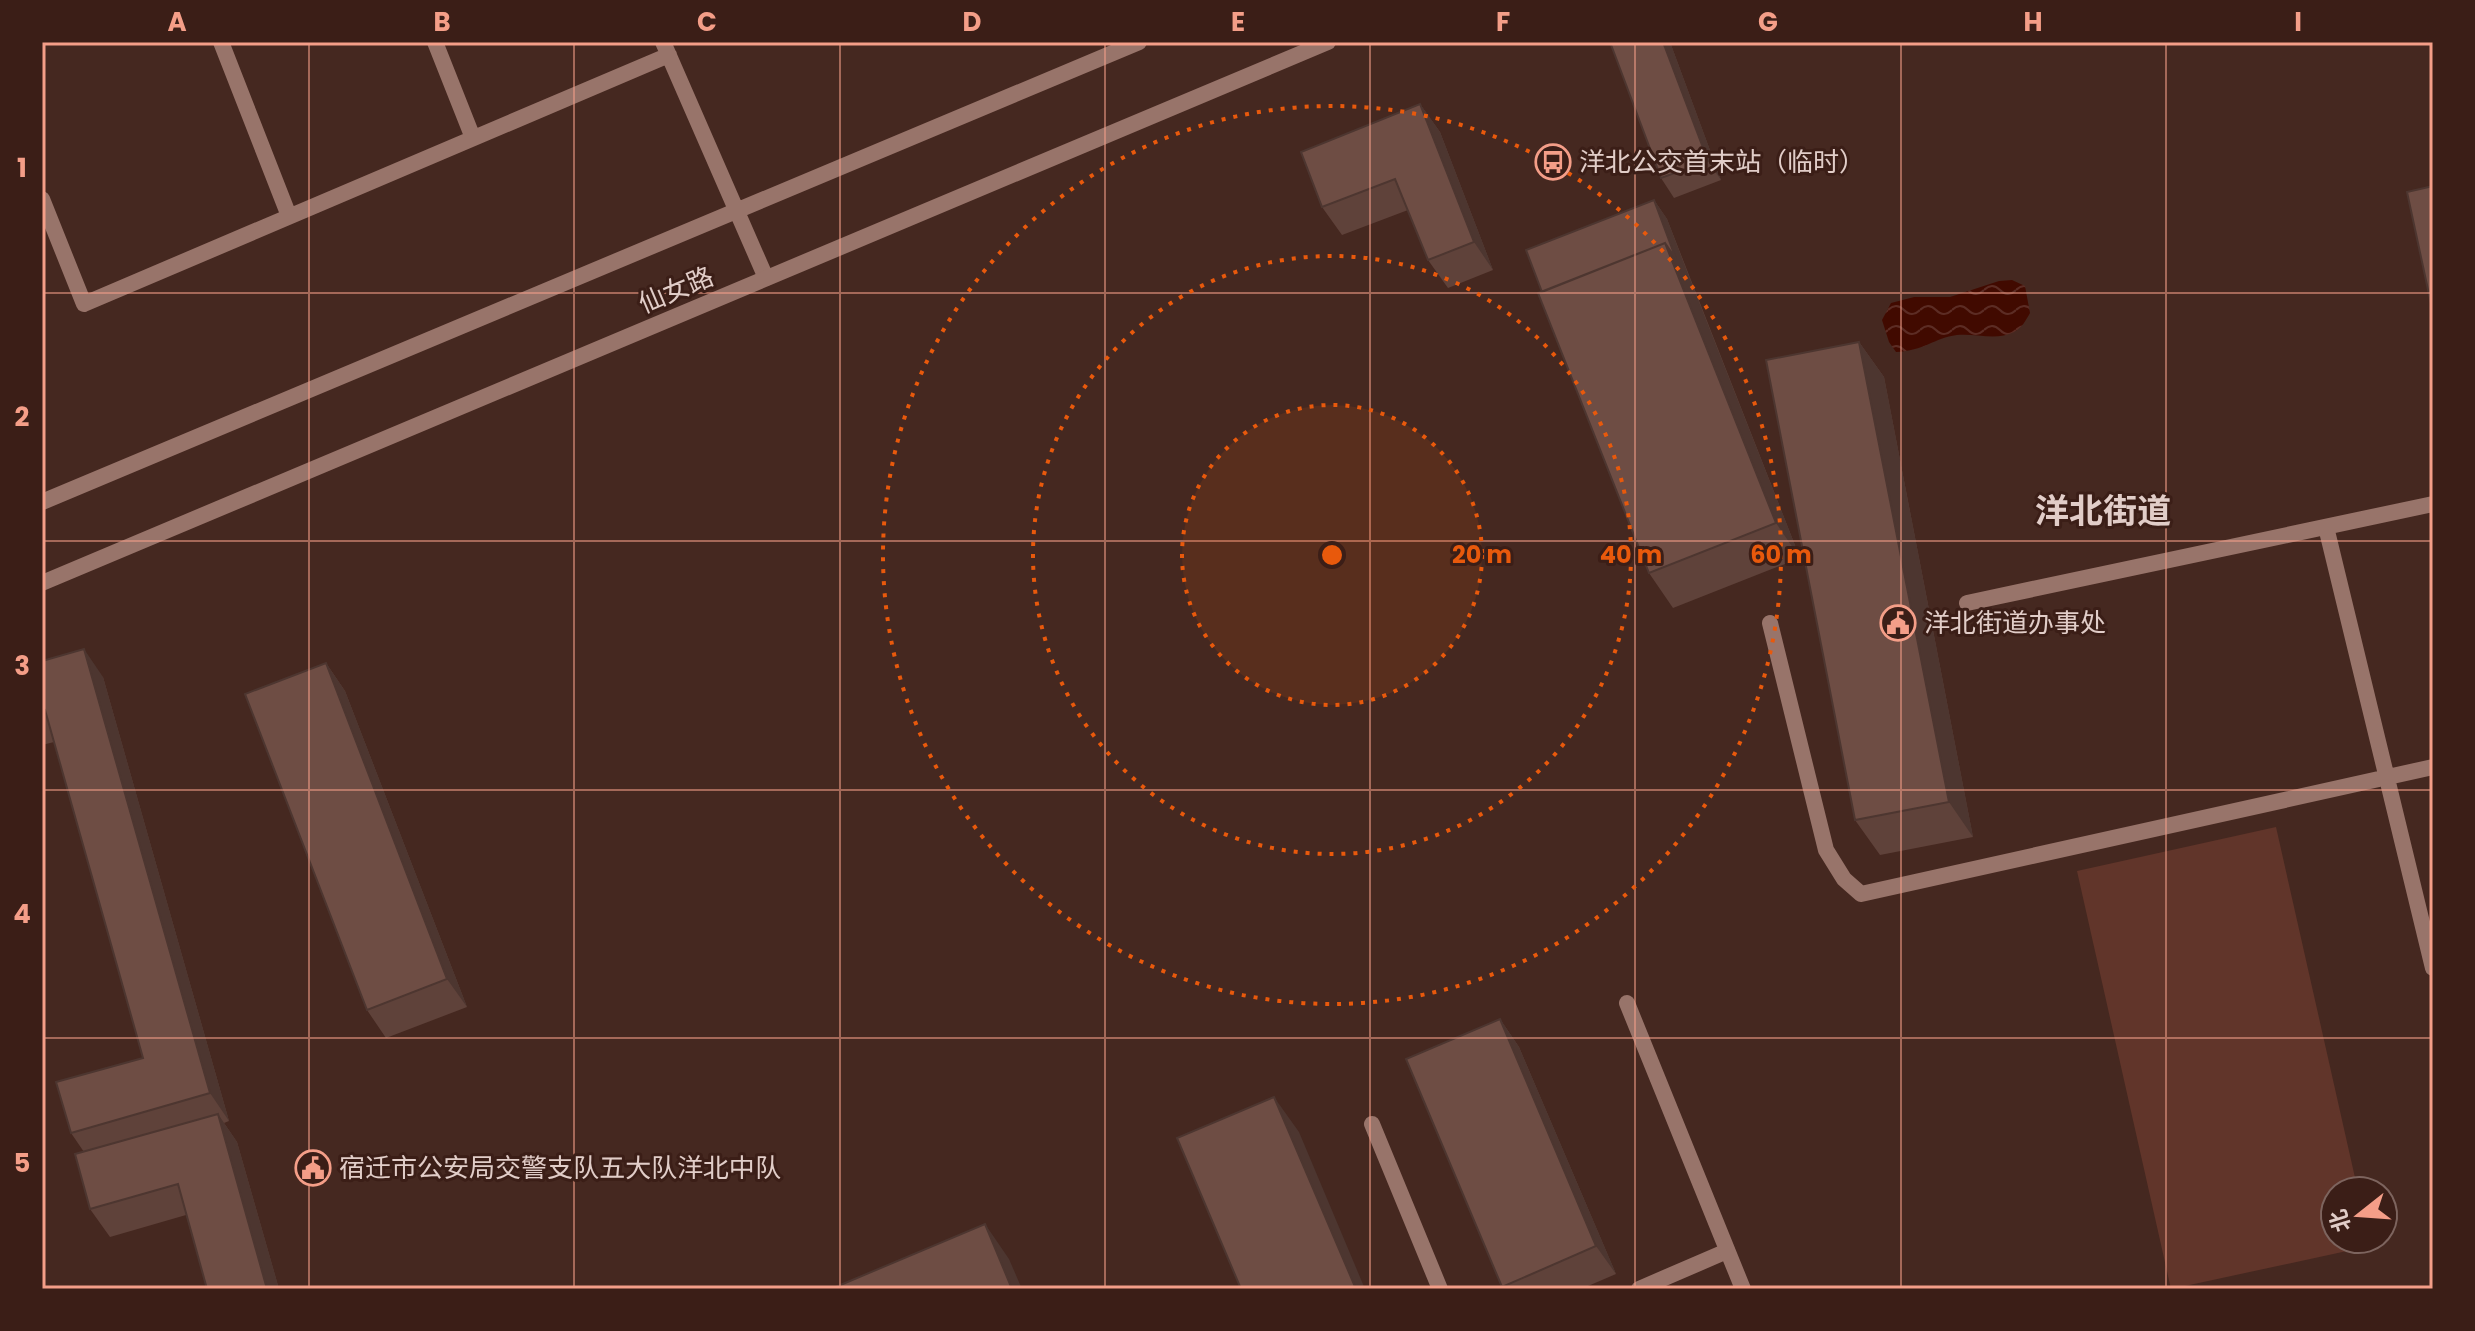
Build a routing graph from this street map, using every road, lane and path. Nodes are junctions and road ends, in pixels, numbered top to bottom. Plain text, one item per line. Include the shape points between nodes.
1 (221, 42) edge
2 (435, 42) edge
3 (1139, 42) edge
4 (1328, 42) edge
5 (666, 48) edge
6 (473, 138) junction
7 (42, 199) edge
8 (737, 211) junction
9 (289, 216) junction
10 (766, 278) junction
11 (42, 502) edge
12 (2433, 504) edge
13 (2326, 527) junction
14 (42, 583) edge
15 (1967, 603) dead end
16 (1770, 623) dead end
17 (2433, 767) edge
18 (2387, 777) junction
19 (2433, 968) edge
20 (1627, 1003) dead end
21 (1372, 1124) dead end
22 (1727, 1251) junction
23 (1440, 1289) edge
24 (1639, 1289) edge
25 (1743, 1289) edge

1 - 9 street
2 - 6 street
3 - 8 street
4 - 10 street, 仙女路
5 - 6 street
5 - 8 street
6 - 9 street
7 - 9 street via 84,304
8 - 10 street
8 - 11 street
10 - 14 street, 仙女路
12 - 13 street
13 - 15 street
13 - 18 street
16 - 18 street via 1826,850 1861,894
17 - 18 street
18 - 19 street
20 - 22 street
21 - 23 street
22 - 24 street
22 - 25 street

